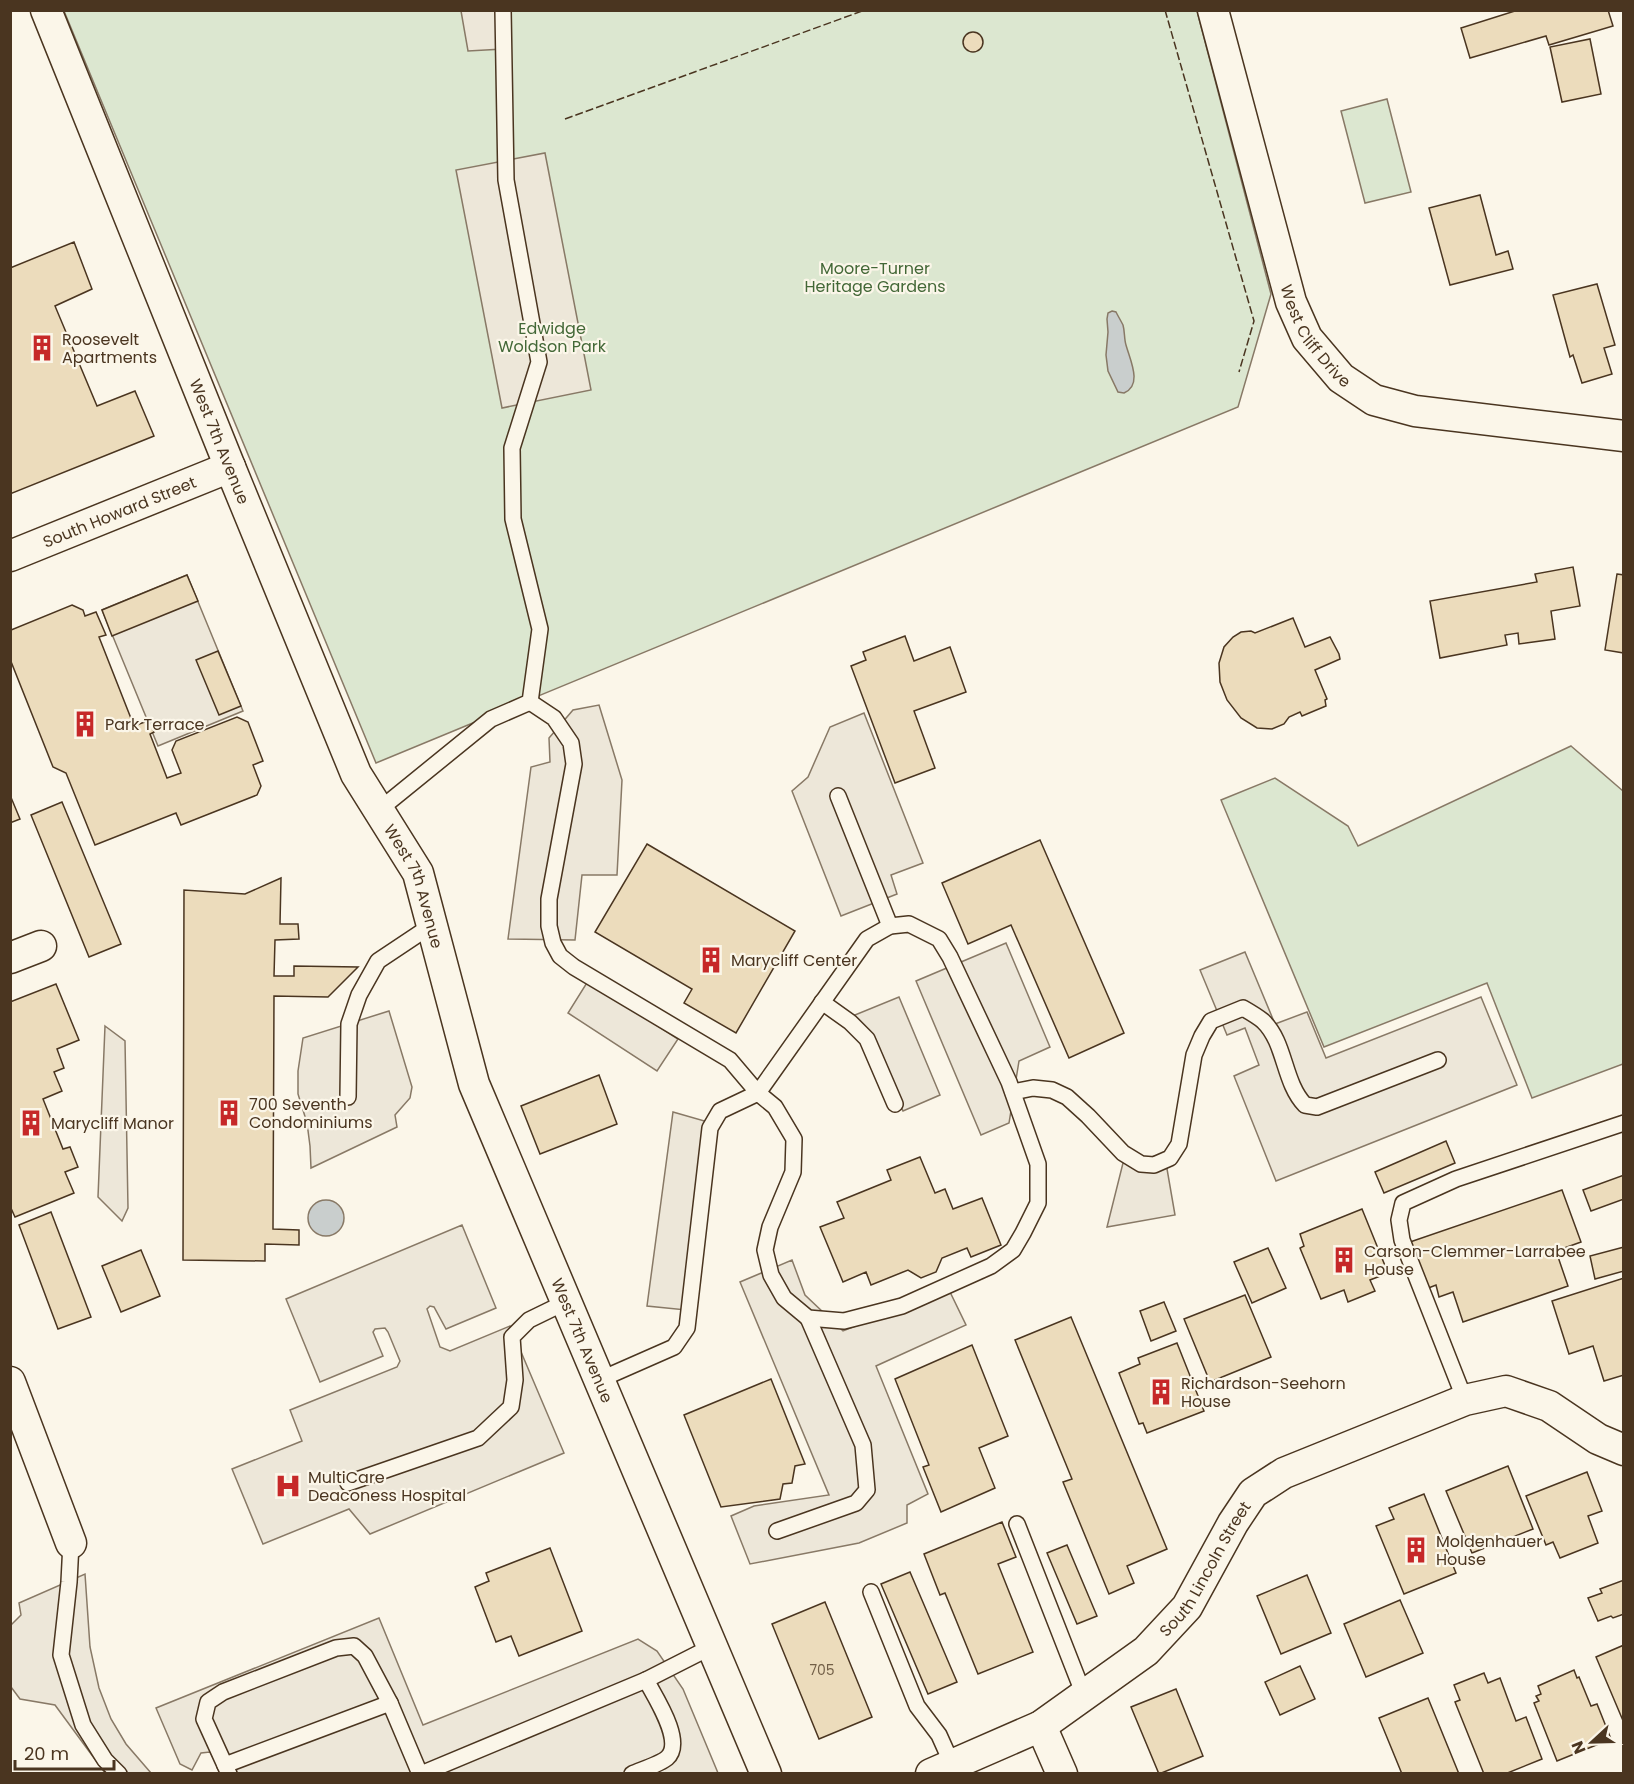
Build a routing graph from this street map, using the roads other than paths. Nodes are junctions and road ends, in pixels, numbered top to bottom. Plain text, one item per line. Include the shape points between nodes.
1 (46, 10) edge
2 (503, 10) edge
3 (1213, 10) edge
4 (1623, 435) edge
5 (230, 467) junction
6 (10, 556) edge
7 (530, 702) junction
8 (838, 796) dead end
9 (379, 810) junction
10 (432, 926) junction
11 (890, 926) junction
12 (41, 946) dead end
13 (10, 958) edge
14 (822, 1002) junction
15 (1438, 1060) dead end
16 (1013, 1092) junction
17 (758, 1093) junction
18 (348, 1097) dead end
19 (895, 1104) dead end
20 (1623, 1123) edge
21 (566, 1302) junction
22 (808, 1318) junction
23 (599, 1380) junction
24 (10, 1382) edge
25 (1465, 1400) junction
26 (1623, 1450) edge
27 (348, 1483) dead end
28 (1017, 1524) dead end
29 (777, 1531) dead end
30 (71, 1543) joint
31 (872, 1592) dead end
32 (711, 1647) junction
33 (646, 1680) junction
34 (1084, 1695) junction
35 (390, 1703) junction
36 (1041, 1726) junction
37 (227, 1769) edge
38 (941, 1769) edge
39 (764, 1772) edge
40 (119, 1773) edge
41 (421, 1773) edge
42 (632, 1773) edge
43 (1062, 1773) edge

1 - 5 street, West 7th Avenue
2 - 7 lane via 506,180 539,363 512,448 513,519 540,630
3 - 4 street, West Cliff Drive via 1291,303 1307,338 1341,378 1374,400 1415,411
5 - 6 street, South Howard Street
5 - 9 street, West 7th Avenue via 356,774
7 - 9 lane via 491,719
7 - 17 lane via 554,718 571,742 574,764 549,899 549,926 560,956 730,1060
8 - 11 lane
9 - 10 street, West 7th Avenue via 418,873
10 - 18 lane via 378,961 359,995 349,1024
10 - 21 street, West 7th Avenue via 474,1084
11 - 14 lane via 867,939
11 - 16 lane via 909,924 939,939
12 - 13 street
14 - 17 lane
14 - 19 lane via 867,1039
15 - 16 lane via 1317,1107 1305,1105 1297,1096 1275,1038 1264,1023 1243,1008 1211,1021 1202,1036 1194,1055 1179,1144 1170,1158 1154,1165 1141,1164 1123,1153 1067,1097 1033,1088
16 - 22 lane via 1038,1164 1038,1203 1013,1250 991,1266 902,1306 844,1322
17 - 22 lane via 775,1107 794,1139 793,1172 770,1227 765,1250 771,1275 784,1298
17 - 23 lane via 720,1111 710,1128 687,1328 674,1347
20 - 25 lane via 1456,1179 1403,1203 1399,1220 1402,1240
21 - 23 street, West 7th Avenue
21 - 27 lane via 529,1320 512,1337 515,1380 511,1407 478,1438
22 - 29 lane via 863,1445 867,1490 856,1503
23 - 32 street, West 7th Avenue
24 - 30 street
25 - 26 street, South Lincoln Street via 1506,1391 1549,1406 1598,1439
25 - 34 street, South Lincoln Street via 1284,1473 1253,1493 1187,1607 1146,1651
28 - 34 lane
30 - 40 lane via 61,1655 83,1725 105,1760
31 - 38 lane via 917,1707 939,1735
32 - 33 lane
32 - 39 street, West 7th Avenue
33 - 41 lane
33 - 42 lane via 673,1733 673,1750 667,1759
34 - 36 street, South Lincoln Street
35 - 37 lane
35 - 37 lane via 365,1656 354,1646 336,1648 224,1692 208,1702 204,1719
35 - 41 lane
36 - 38 street, South Lincoln Street
36 - 43 street

